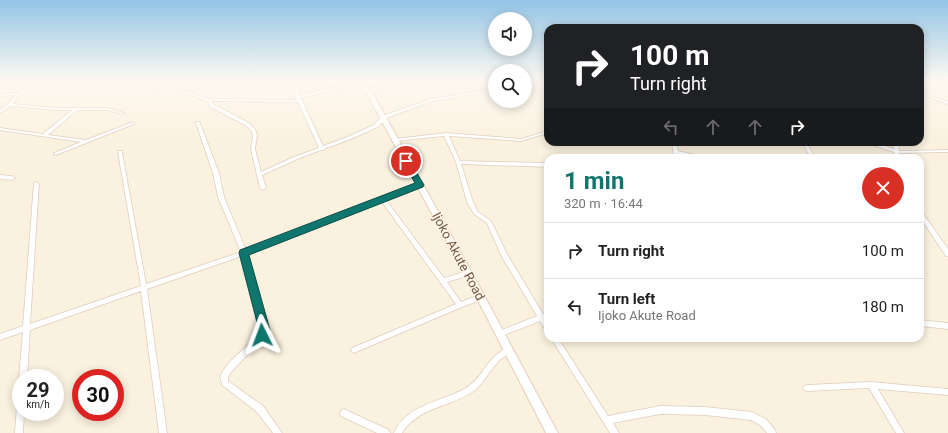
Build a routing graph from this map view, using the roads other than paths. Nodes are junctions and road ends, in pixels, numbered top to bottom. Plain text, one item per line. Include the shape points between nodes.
1 (13, 101) edge
2 (210, 101) edge
3 (300, 101) edge
4 (374, 101) edge
5 (429, 101) edge
6 (10, 105) junction
7 (75, 110) junction
8 (0, 112) edge
9 (122, 113) dead end
10 (384, 117) junction
11 (198, 123) dead end
12 (132, 124) dead end
13 (0, 129) edge
14 (544, 133) edge
15 (446, 134) junction
16 (45, 135) junction
17 (396, 140) junction
18 (87, 142) junction
19 (880, 146) edge
20 (897, 146) edge
21 (322, 149) junction
22 (948, 151) edge
23 (120, 152) dead end
24 (898, 152) junction
25 (56, 154) dead end
26 (458, 162) junction
27 (544, 165) edge
28 (259, 175) junction
29 (0, 177) edge
30 (12, 178) dead end
31 (36, 184) dead end
32 (420, 185) junction
33 (263, 188) dead end
34 (383, 200) junction
35 (924, 224) edge
36 (244, 253) junction
37 (948, 254) edge
38 (468, 272) junction
39 (443, 281) junction
40 (144, 288) junction
41 (481, 297) junction
42 (460, 305) junction
43 (544, 317) edge
44 (541, 319) junction
45 (544, 323) edge
46 (924, 323) edge
47 (948, 326) edge
48 (27, 329) junction
49 (500, 334) junction
50 (0, 337) edge
51 (557, 342) edge
52 (354, 350) dead end
53 (508, 351) junction
54 (24, 369) edge
55 (871, 385) junction
56 (807, 388) dead end
57 (948, 392) edge
58 (344, 413) dead end
59 (607, 420) junction
60 (20, 421) edge
61 (19, 433) edge
62 (163, 433) edge
63 (278, 433) edge
64 (386, 433) edge
65 (398, 433) edge
66 (552, 433) edge
67 (615, 433) edge
68 (772, 433) edge
69 (900, 433) edge

1 - 6 street
2 - 28 street via 216,109 247,124 253,130 253,149
3 - 21 street
4 - 10 main road, Ijoko Akute Road
5 - 10 street
6 - 7 street
6 - 8 street
7 - 9 street via 108,109
7 - 16 street
10 - 17 main road, Ijoko Akute Road
10 - 21 street via 376,126
11 - 36 street via 216,173 221,197
12 - 18 street
13 - 16 street
14 - 15 street via 522,140
15 - 17 street
15 - 26 street
16 - 18 street
17 - 32 main road, Ijoko Akute Road
18 - 25 street
19 - 24 street
20 - 24 street
21 - 28 street
22 - 24 street
23 - 40 street
26 - 27 street
26 - 44 street via 470,202 476,212 488,222
28 - 33 street
29 - 30 street
31 - 48 street
32 - 34 street
32 - 38 main road, Ijoko Akute Road
34 - 36 street
34 - 39 street
35 - 37 street
36 - 40 street
36 - 63 street via 265,330 255,344 230,366 224,376 225,383 260,409
38 - 39 street
38 - 41 main road, Ijoko Akute Road
39 - 42 street
40 - 48 street
40 - 62 street
41 - 42 street
41 - 49 main road, Ijoko Akute Road
42 - 52 street
43 - 44 street
44 - 45 street
44 - 49 street
46 - 47 street
48 - 50 street
48 - 54 street
49 - 53 main road, Ijoko Akute Road
51 - 59 street
53 - 65 street via 496,360 479,383 467,391 414,414 402,423
53 - 66 main road, Ijoko Akute Road
55 - 56 street
55 - 57 street
55 - 69 street
58 - 64 street
59 - 67 street
59 - 68 street via 660,410 705,411 752,416 763,422
60 - 61 street

